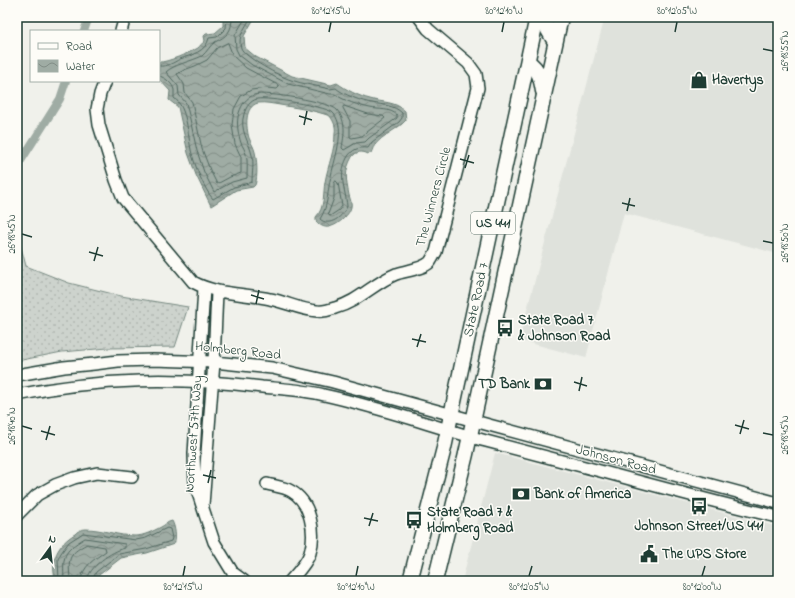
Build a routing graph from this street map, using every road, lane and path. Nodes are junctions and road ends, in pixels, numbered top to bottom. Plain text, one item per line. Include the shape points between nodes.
1 (125, 17) edge
2 (419, 17) edge
3 (537, 17) edge
4 (543, 17) edge
5 (561, 17) edge
6 (121, 30) edge
7 (555, 42) junction
8 (528, 62) junction
9 (105, 82) edge
10 (544, 96) junction
11 (204, 288) junction
12 (217, 292) junction
13 (199, 362) junction
14 (214, 362) junction
15 (17, 375) edge
16 (198, 381) junction
17 (212, 382) junction
18 (17, 395) edge
19 (451, 415) junction
20 (473, 421) junction
21 (448, 429) junction
22 (470, 436) junction
23 (132, 477) dead end
24 (267, 484) dead end
25 (778, 503) edge
26 (203, 509) junction
27 (754, 511) junction
28 (778, 511) edge
29 (17, 515) edge
30 (778, 517) edge
31 (229, 577) edge
32 (244, 581) edge
33 (290, 581) edge
34 (410, 581) edge
35 (435, 581) edge

1 - 6 street
2 - 12 street, The Winners Circle via 428,29 468,63 476,74 478,88 436,252 429,263 378,283 352,302 319,312 269,299
3 - 8 main road, State Road 7 / US 441
4 - 7 main road
5 - 7 main road, State Road 7 / US 441
7 - 10 main road, State Road 7 / US 441
8 - 10 main road via 537,70
8 - 19 main road, State Road 7 / US 441
9 - 11 street, The Winners Circle via 97,109 99,125 123,198 185,274
10 - 20 main road, State Road 7 / US 441
11 - 12 street, The Winners Circle
11 - 13 street, Northwest 57th Way
12 - 14 street, Northwest 57th Way
13 - 14 street, Holmberg Road
13 - 15 street, Holmberg Road via 118,361
13 - 16 street, Northwest 57th Way
14 - 17 street, Northwest 57th Way
14 - 19 street, Holmberg Road via 303,374
16 - 17 street
16 - 18 street via 100,382
16 - 26 street, Northwest 57th Way via 194,484
17 - 21 street via 323,394
17 - 26 street, Northwest 57th Way
19 - 20 street, Johnson Road
19 - 21 main road, State Road 7 / US 441
20 - 22 main road, State Road 7 / US 441
20 - 25 street, Johnson Road
21 - 22 street, Johnson Road
21 - 34 main road, State Road 7 / US 441
22 - 27 street, Johnson Road
22 - 35 main road, State Road 7 / US 441
23 - 29 street via 97,473 74,478 37,495
24 - 33 street via 291,491 300,499 308,513 313,534 310,554
26 - 31 street, Northwest 57th Way
27 - 28 street via 762,508
27 - 30 street, Johnson Road
31 - 32 street, Northwest 57th Way

